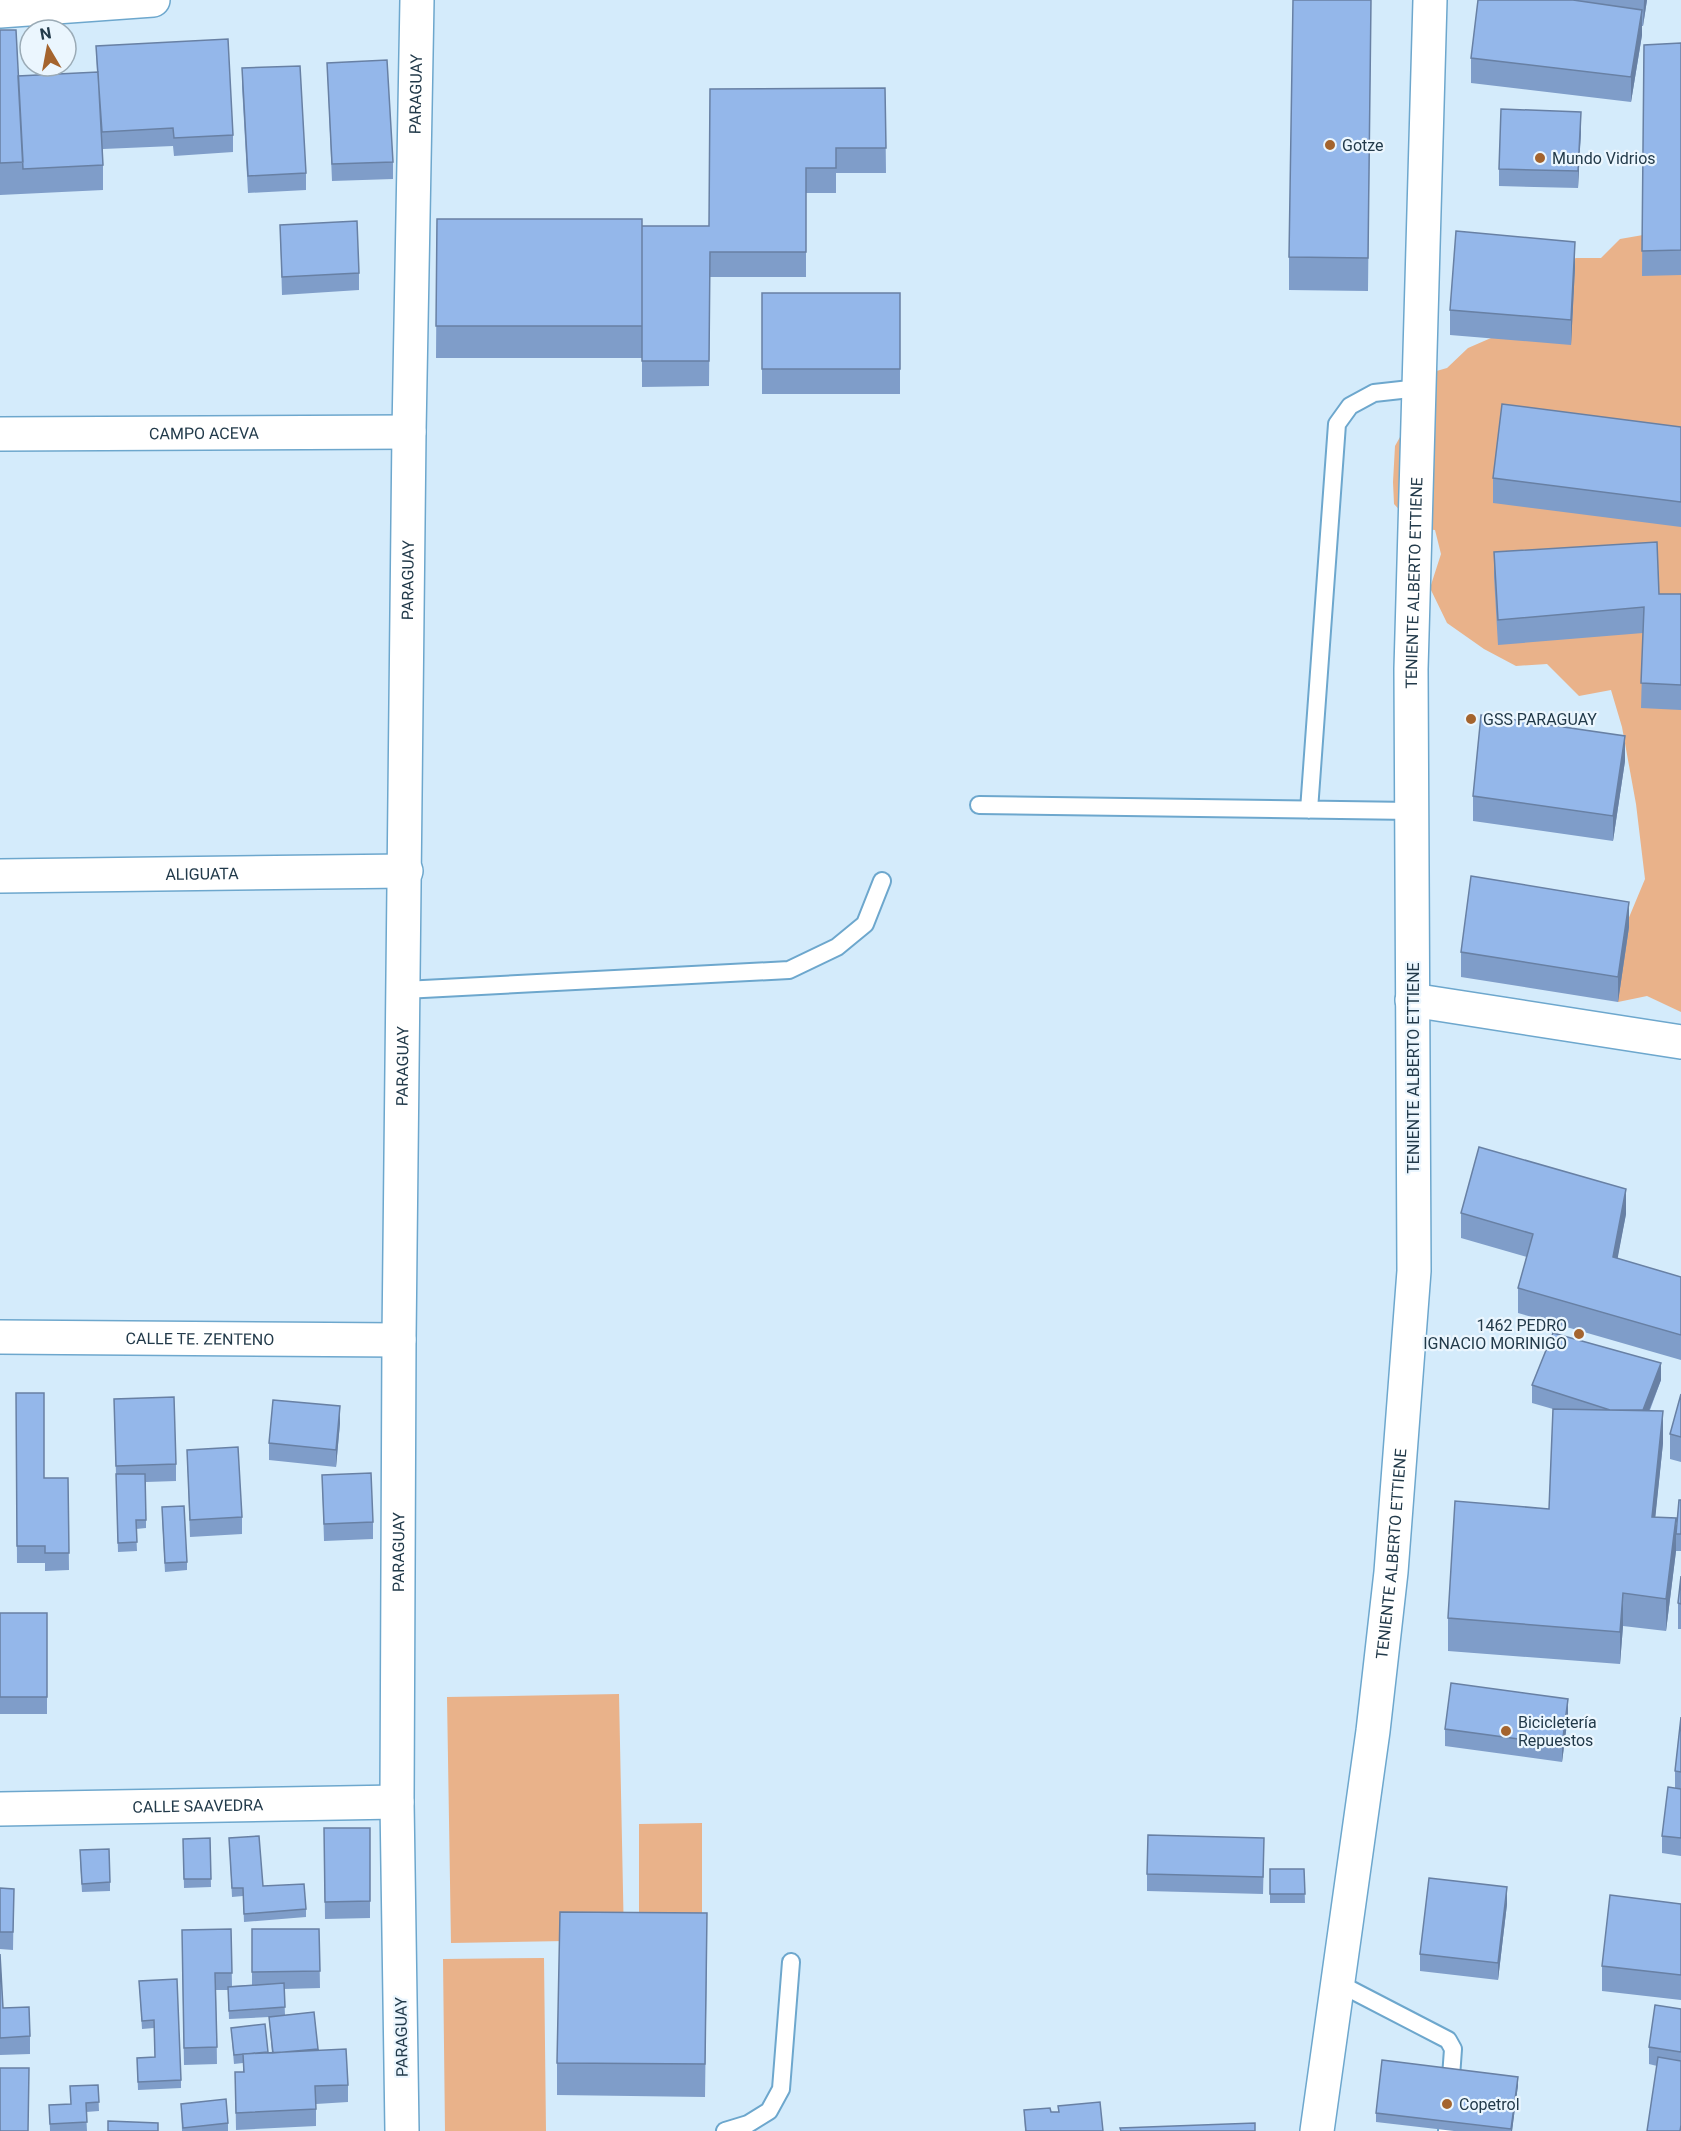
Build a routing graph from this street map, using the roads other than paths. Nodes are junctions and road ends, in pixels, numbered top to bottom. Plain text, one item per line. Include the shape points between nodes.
1 (153, 0) edge
2 (417, 0) edge
3 (1430, 0) edge
4 (36, 4) edge
5 (0, 11) edge
6 (1419, 388) junction
7 (409, 432) junction
8 (0, 434) edge
9 (980, 805) dead end
10 (1310, 810) junction
11 (1412, 811) junction
12 (406, 871) junction
13 (0, 876) edge
14 (882, 881) dead end
15 (404, 990) junction
16 (1412, 1000) junction
17 (1681, 1042) edge
18 (0, 1337) edge
19 (399, 1341) junction
20 (398, 1802) junction
21 (0, 1809) edge
22 (791, 1962) dead end
23 (1338, 1983) junction
24 (1451, 2077) edge
25 (402, 2131) edge
26 (725, 2131) edge
27 (1317, 2131) edge

1 - 4 street
2 - 7 street, PARAGUAY
3 - 6 street, TENIENTE ALBERTO ETTIENE
4 - 5 street
6 - 10 lane via 1374,393 1350,406 1337,424
6 - 11 street, TENIENTE ALBERTO ETTIENE via 1411,669
7 - 8 street, CAMPO ACEVA
7 - 12 street, PARAGUAY
9 - 10 lane
10 - 11 lane
11 - 16 street, TENIENTE ALBERTO ETTIENE
12 - 13 street, ALIGUATA
12 - 15 street, PARAGUAY
14 - 15 lane via 865,924 837,947 789,970
15 - 19 street, PARAGUAY
16 - 17 street
16 - 23 street, TENIENTE ALBERTO ETTIENE via 1414,1271 1391,1572
18 - 19 street, CALLE TE. ZENTENO
19 - 20 street, PARAGUAY
20 - 21 street, CALLE SAAVEDRA
20 - 25 street, PARAGUAY
22 - 26 lane via 781,2090 769,2111 748,2124
23 - 24 lane via 1448,2040 1453,2049
23 - 27 street, TENIENTE ALBERTO ETTIENE

